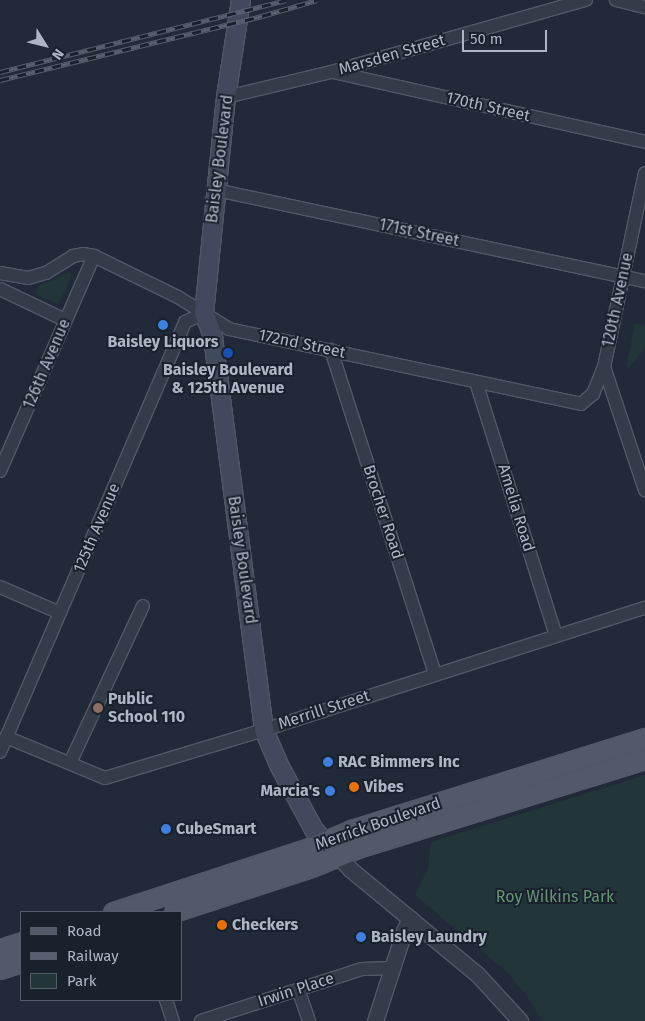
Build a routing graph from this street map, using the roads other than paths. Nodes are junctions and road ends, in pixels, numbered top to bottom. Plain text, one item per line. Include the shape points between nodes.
1 (241, 0) edge
2 (586, 0) edge
3 (616, 0) edge
4 (645, 7) edge
5 (332, 72) junction
6 (226, 97) junction
7 (645, 142) edge
8 (645, 173) edge
9 (216, 190) junction
10 (94, 256) junction
11 (0, 273) edge
12 (623, 276) junction
13 (645, 281) edge
14 (0, 289) edge
15 (204, 313) junction
16 (65, 320) junction
17 (331, 350) junction
18 (604, 368) junction
19 (476, 382) junction
20 (0, 471) edge
21 (645, 490) edge
22 (0, 587) edge
23 (143, 606) dead end
24 (645, 608) edge
25 (60, 614) junction
26 (556, 635) junction
27 (435, 674) junction
28 (264, 730) junction
29 (6, 737) junction
30 (645, 738) edge
31 (0, 752) edge
32 (645, 758) edge
33 (70, 764) junction
34 (325, 841) junction
35 (338, 856) junction
36 (136, 909) edge
37 (121, 911) edge
38 (177, 911) edge
39 (410, 918) junction
40 (20, 942) edge
41 (0, 949) edge
42 (20, 962) edge
43 (392, 968) junction
44 (0, 969) edge
45 (298, 990) junction
46 (166, 1001) edge
47 (173, 1021) edge
48 (201, 1021) edge
49 (308, 1021) edge
50 (375, 1021) edge
51 (520, 1021) edge

1 - 6 main road, Baisley Boulevard
2 - 5 street, Marsden Street
3 - 4 street
5 - 6 street, Marsden Street
5 - 7 street, 170th Street
6 - 9 main road, Baisley Boulevard
8 - 12 street, 120th Avenue
9 - 12 street, 171st Street
9 - 15 main road, Baisley Boulevard
10 - 11 street via 73,256 46,273 28,278
10 - 15 street, 172nd Street
10 - 16 street, 126th Avenue
12 - 13 street, 171st Street
12 - 18 street, 120th Avenue
14 - 16 street
15 - 17 street, 172nd Street via 229,328
15 - 25 street, 125th Avenue via 185,322
15 - 28 main road, Baisley Boulevard via 212,337
16 - 20 street, 126th Avenue
17 - 19 street, 172nd Street
17 - 27 street, Brocher Road
18 - 19 street, 172nd Street via 593,394 581,404
18 - 21 street
19 - 26 street, Amelia Road
22 - 25 street
23 - 33 street
24 - 26 street, Merrill Street
25 - 29 street, 125th Avenue
26 - 27 street, Merrill Street
27 - 28 street, Merrill Street
28 - 33 street, Merrill Street via 105,778
28 - 34 main road, Baisley Boulevard via 280,767
29 - 31 street, 125th Avenue
29 - 33 street, Merrill Street
30 - 34 main road, Merrick Boulevard via 351,830
32 - 35 main road, Merrick Boulevard
34 - 35 main road, Baisley Boulevard
34 - 36 main road, Merrick Boulevard
35 - 38 main road, Merrick Boulevard
35 - 39 street, Baisley Boulevard
36 - 37 main road, Merrick Boulevard
39 - 43 street
39 - 51 street, Baisley Boulevard via 477,974
40 - 41 main road
42 - 44 main road
43 - 45 street, Irwin Place via 362,969
43 - 50 street
45 - 48 street, Irwin Place
45 - 49 street
46 - 47 street

